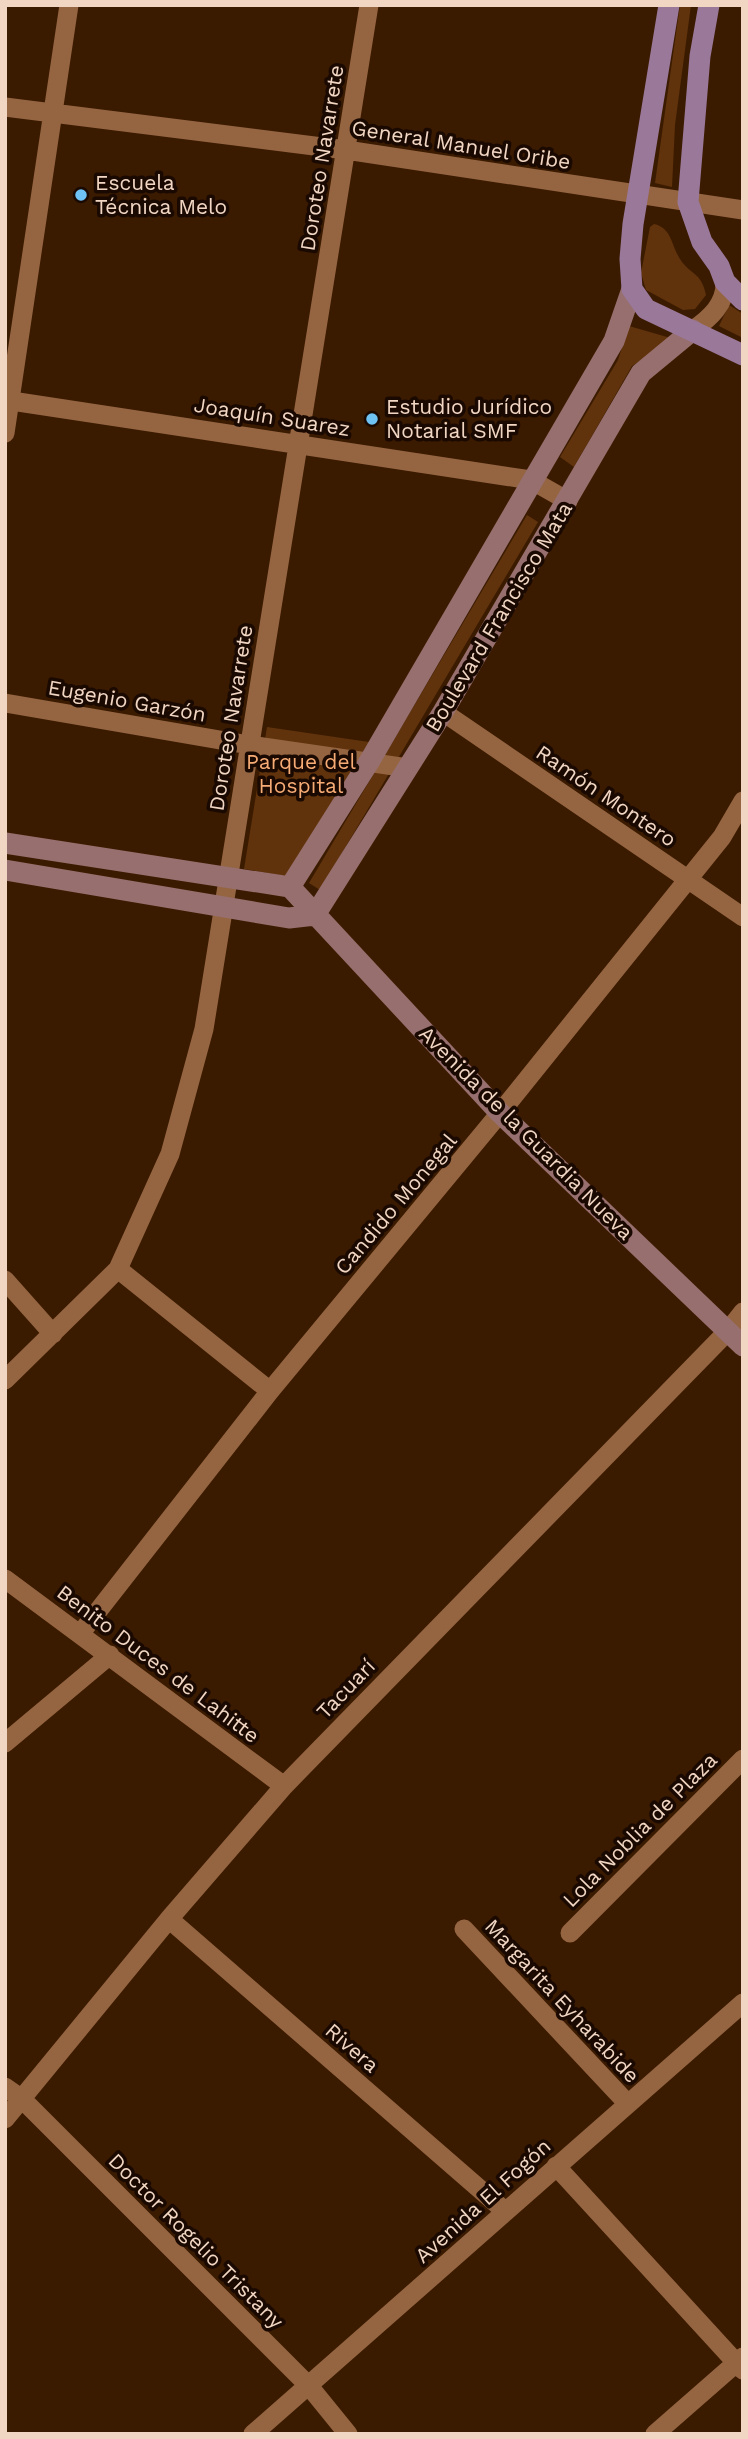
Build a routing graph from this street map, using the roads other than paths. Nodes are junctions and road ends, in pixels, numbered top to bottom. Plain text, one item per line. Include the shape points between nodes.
1 (69, 5) edge
2 (369, 5) edge
3 (670, 5) edge
4 (709, 5) edge
5 (5, 107) edge
6 (53, 114) junction
7 (346, 150) junction
8 (639, 195) junction
9 (688, 202) junction
10 (743, 210) edge
11 (725, 282) junction
12 (632, 289) junction
13 (743, 300) edge
14 (694, 330) junction
15 (743, 355) edge
16 (8, 400) edge
17 (5, 433) edge
18 (299, 444) junction
19 (531, 480) junction
20 (568, 500) junction
21 (5, 704) edge
22 (443, 712) junction
23 (249, 746) junction
24 (369, 762) junction
25 (408, 768) junction
26 (743, 801) edge
27 (5, 843) edge
28 (5, 870) edge
29 (229, 878) junction
30 (688, 879) junction
31 (290, 887) junction
32 (224, 908) junction
33 (315, 915) junction
34 (743, 917) edge
35 (500, 1113) junction
36 (118, 1269) junction
37 (5, 1280) edge
38 (743, 1312) edge
39 (728, 1331) junction
40 (53, 1334) junction
41 (743, 1346) edge
42 (5, 1380) edge
43 (270, 1391) junction
44 (5, 1579) edge
45 (80, 1634) junction
46 (110, 1655) junction
47 (5, 1743) edge
48 (743, 1759) edge
49 (284, 1786) junction
50 (169, 1919) junction
51 (464, 1928) dead end
52 (570, 1933) dead end
53 (743, 2003) edge
54 (5, 2087) edge
55 (22, 2099) junction
56 (628, 2104) junction
57 (5, 2119) edge
58 (556, 2166) junction
59 (505, 2211) junction
60 (741, 2363) edge
61 (309, 2386) junction
62 (253, 2434) edge
63 (348, 2434) edge
64 (655, 2434) edge

1 - 6 street
2 - 7 street, Doroteo Navarrete
3 - 8 main road, Boulevard Francisco Mata
4 - 9 main road via 700,56
5 - 6 street, General Manuel Oribe
6 - 7 street, General Manuel Oribe
6 - 16 street
7 - 8 street, General Manuel Oribe
7 - 18 street, Doroteo Navarrete
8 - 9 street, General Manuel Oribe
8 - 12 main road, Boulevard Francisco Mata via 630,259
9 - 10 street, General Manuel Oribe
9 - 11 main road via 702,242
11 - 13 main road
11 - 14 street, Boulevard Francisco Mata via 718,309
12 - 14 main road via 646,309
12 - 19 street, Boulevard Francisco Mata via 614,341
14 - 15 main road
14 - 20 street, Boulevard Francisco Mata via 641,373
16 - 17 street
16 - 18 street, Joaquín Suarez
18 - 19 street, Joaquín Suarez
18 - 23 street, Doroteo Navarrete
19 - 20 street, Joaquín Suarez
19 - 24 street, Boulevard Francisco Mata
20 - 22 street, Boulevard Francisco Mata
21 - 23 street, Eugenio Garzón
22 - 25 street, Boulevard Francisco Mata
22 - 30 street, Ramón Montero
23 - 24 street, Eugenio Garzón
23 - 29 street, Doroteo Navarrete
24 - 25 street, Eugenio Garzón
24 - 31 street, Boulevard Francisco Mata
25 - 33 street, Boulevard Francisco Mata
26 - 30 street, Candido Monegal via 722,837
27 - 29 street
28 - 32 street
29 - 31 street
29 - 32 street, Doroteo Navarrete
30 - 34 street, Ramón Montero
30 - 35 street, Candido Monegal
31 - 33 street, Avenida de la Guardia Nueva
32 - 33 street via 289,918
32 - 36 street, Doroteo Navarrete via 204,1029 170,1154
33 - 35 street, Avenida de la Guardia Nueva
35 - 39 street, Avenida de la Guardia Nueva
35 - 43 street, Candido Monegal
36 - 40 street, Doroteo Navarrete
36 - 43 street
37 - 40 street
38 - 39 street, Tacuarí
39 - 41 street, Avenida de la Guardia Nueva
39 - 49 street, Tacuarí
40 - 42 street, Doroteo Navarrete
43 - 45 street, Candido Monegal
44 - 45 street, Benito Duces de Lahitte
45 - 46 street, Benito Duces de Lahitte
46 - 47 street
46 - 49 street, Benito Duces de Lahitte
48 - 52 street, Lola Noblia de Plaza
49 - 50 street, Tacuarí
50 - 55 street, Tacuarí
50 - 59 street, Rivera
51 - 56 street, Margarita Eyharabide
53 - 56 street, Avenida El Fogón
54 - 55 street, Doctor Rogelio Tristany
55 - 57 street, Tacuarí
55 - 61 street, Doctor Rogelio Tristany
56 - 58 street, Avenida El Fogón
58 - 59 street, Avenida El Fogón
58 - 60 street
59 - 61 street, Avenida El Fogón
60 - 64 street
61 - 62 street, Avenida El Fogón
61 - 63 street, Doctor Rogelio Tristany

